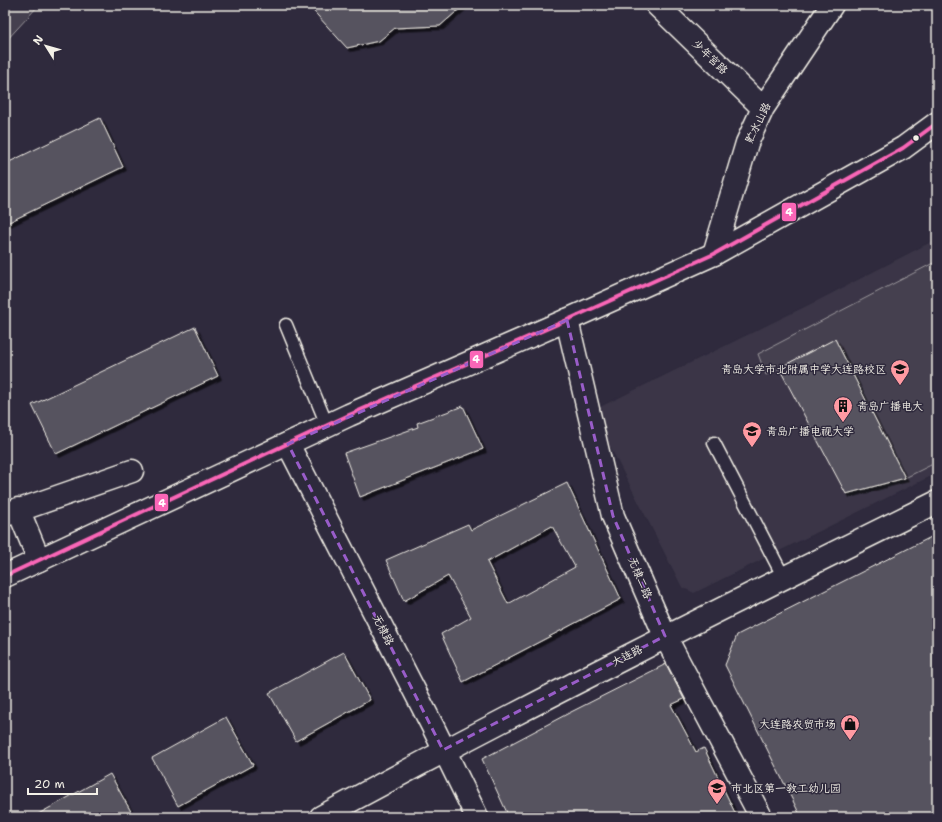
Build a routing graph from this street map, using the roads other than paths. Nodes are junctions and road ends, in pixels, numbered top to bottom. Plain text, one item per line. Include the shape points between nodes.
1 (657, 5) edge
2 (832, 5) edge
3 (763, 108) junction
4 (937, 122) edge
5 (714, 254) junction
6 (567, 320) junction
7 (286, 325) dead end
8 (327, 425) junction
9 (714, 443) dead end
10 (288, 444) junction
11 (132, 471) dead end
12 (937, 502) edge
13 (12, 512) edge
14 (38, 560) junction
15 (5, 576) edge
16 (784, 578) junction
17 (665, 636) junction
18 (443, 750) junction
19 (321, 817) edge
20 (477, 817) edge
21 (761, 817) edge

1 - 3 street, 少年宫路
2 - 3 street, 贮水山路
3 - 5 street, 贮水山路 via 747,143
4 - 5 street via 903,148
5 - 6 street
6 - 8 street
6 - 17 street, 无棣二路 via 613,516
7 - 8 lane
8 - 10 street
9 - 16 lane
10 - 14 street
10 - 18 street, 无棣路
11 - 13 street
12 - 16 street, 大连路
13 - 14 street
14 - 15 street
16 - 17 street, 大连路
17 - 18 street, 大连路
17 - 21 street, 无棣二路
18 - 19 street, 大连路
18 - 20 street, 无棣路

